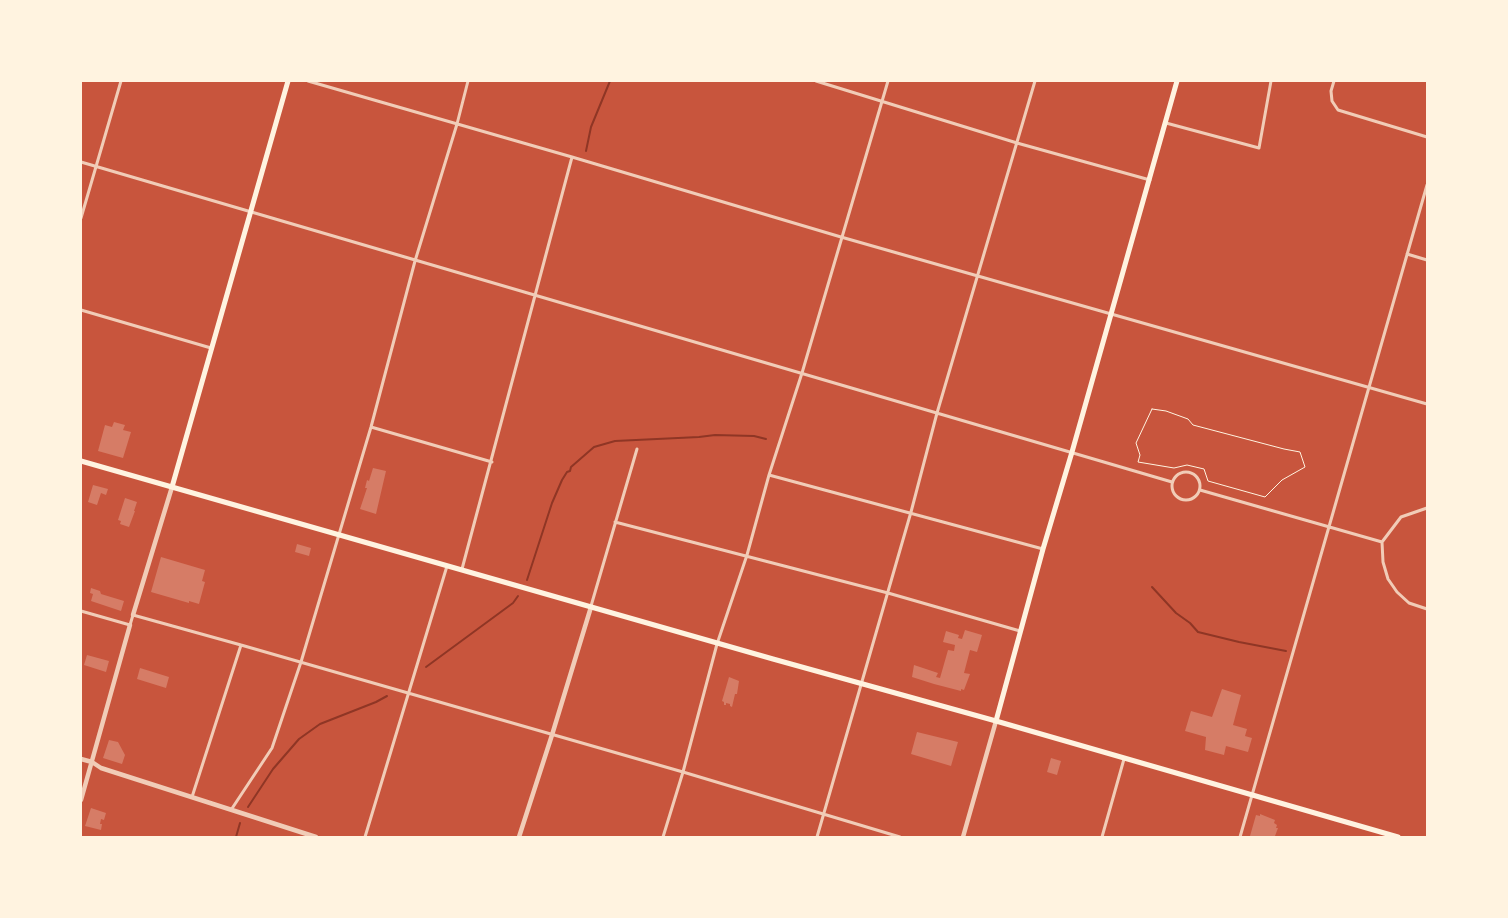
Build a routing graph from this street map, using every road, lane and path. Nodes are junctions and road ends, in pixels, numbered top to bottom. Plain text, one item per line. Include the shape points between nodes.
1 (121, 81) edge
2 (288, 81) edge
3 (308, 81) edge
4 (468, 81) edge
5 (816, 81) edge
6 (888, 81) edge
7 (1035, 81) edge
8 (1177, 81) edge
9 (1271, 81) edge
10 (1334, 81) edge
11 (881, 102) junction
12 (1166, 123) junction
13 (457, 124) junction
14 (1427, 136) edge
15 (1017, 144) junction
16 (572, 157) junction
17 (81, 162) edge
18 (96, 167) junction
19 (1150, 180) junction
20 (1427, 185) edge
21 (250, 212) junction
22 (81, 218) edge
23 (841, 237) junction
24 (1407, 254) junction
25 (1427, 260) edge
26 (415, 261) junction
27 (977, 277) junction
28 (535, 296) junction
29 (81, 310) edge
30 (1110, 314) junction
31 (211, 348) junction
32 (802, 373) junction
33 (1369, 387) junction
34 (1427, 404) edge
35 (937, 413) junction
36 (371, 427) junction
37 (637, 450) dead end
38 (1072, 452) junction
39 (81, 461) edge
40 (492, 462) junction
41 (769, 475) junction
42 (1172, 482) junction
43 (172, 487) junction
44 (1200, 490) junction
45 (1265, 496) joint
46 (1427, 508) edge
47 (911, 512) junction
48 (615, 522) junction
49 (1329, 526) junction
50 (338, 534) junction
51 (1382, 542) junction
52 (1043, 549) junction
53 (747, 555) junction
54 (447, 566) junction
55 (462, 570) junction
56 (888, 593) junction
57 (590, 607) junction
58 (1427, 609) edge
59 (81, 611) edge
60 (133, 615) junction
61 (130, 625) junction
62 (1020, 632) junction
63 (717, 644) junction
64 (241, 645) junction
65 (301, 662) junction
66 (862, 684) junction
67 (410, 693) junction
68 (996, 720) junction
69 (552, 735) junction
70 (81, 759) edge
71 (1124, 759) junction
72 (92, 762) junction
73 (683, 772) junction
74 (1252, 795) junction
75 (192, 797) junction
76 (81, 800) edge
77 (231, 810) junction
78 (824, 815) junction
79 (316, 837) edge
80 (365, 837) edge
81 (519, 837) edge
82 (663, 837) edge
83 (817, 837) edge
84 (900, 837) edge
85 (963, 837) edge
86 (1102, 837) edge
87 (1240, 837) edge
88 (1398, 837) edge

1 - 18 street
2 - 21 main road
3 - 13 street
4 - 13 street
5 - 11 street
6 - 11 street
7 - 15 street
8 - 12 main road
9 - 12 street via 1259,148
10 - 14 street via 1332,101 1338,110
11 - 15 street
11 - 23 street
12 - 19 main road
13 - 16 street
13 - 26 street
15 - 19 street
15 - 27 street
16 - 23 street
16 - 28 street
17 - 18 street
18 - 21 street
18 - 22 street
19 - 30 main road
20 - 24 street
21 - 26 street
21 - 31 main road
23 - 27 street
23 - 32 street
24 - 25 street
24 - 33 street
26 - 28 street
26 - 36 street
27 - 30 street
27 - 35 street
28 - 32 street
28 - 40 street
29 - 31 street
30 - 33 street
30 - 38 main road
31 - 43 main road
32 - 35 street
32 - 41 street
33 - 34 street
33 - 49 street
35 - 38 street
35 - 47 street
36 - 40 street
36 - 50 street
37 - 48 street
38 - 42 street
38 - 52 main road
39 - 43 main road
40 - 55 street
41 - 47 street
41 - 53 street
42 - 44 street via 1173,491 1182,499 1193,498
42 - 44 street via 1180,473 1191,472 1200,480
43 - 50 main road
43 - 60 street
44 - 49 street
45 - 45 path via 1208,481 1204,469 1138,462 1140,455 1136,443 1152,409 1166,410 1188,419 1193,425 1300,452 1305,467 1282,480
46 - 51 street via 1401,517
47 - 52 street
47 - 56 street
48 - 53 street
48 - 57 street
49 - 51 street
49 - 74 street
50 - 54 main road
50 - 65 street
51 - 58 street via 1388,579 1409,603
52 - 62 main road
53 - 56 street
53 - 63 street
54 - 55 main road
54 - 67 street
55 - 57 main road
56 - 62 street
56 - 66 street
57 - 63 main road
57 - 69 street
59 - 61 street
60 - 61 street
60 - 64 street
61 - 72 street
62 - 68 main road
63 - 66 main road
63 - 73 street
64 - 65 street
64 - 75 street
65 - 67 street
65 - 77 street via 272,748
66 - 68 main road
66 - 78 street
67 - 69 street
67 - 80 street
68 - 71 main road
68 - 85 street
69 - 73 street
69 - 81 street
70 - 72 street
71 - 74 main road
71 - 86 street
72 - 75 street via 101,768
72 - 76 street
73 - 78 street
73 - 82 street
74 - 87 street
74 - 88 main road
75 - 77 street
77 - 79 street
78 - 83 street
78 - 84 street

